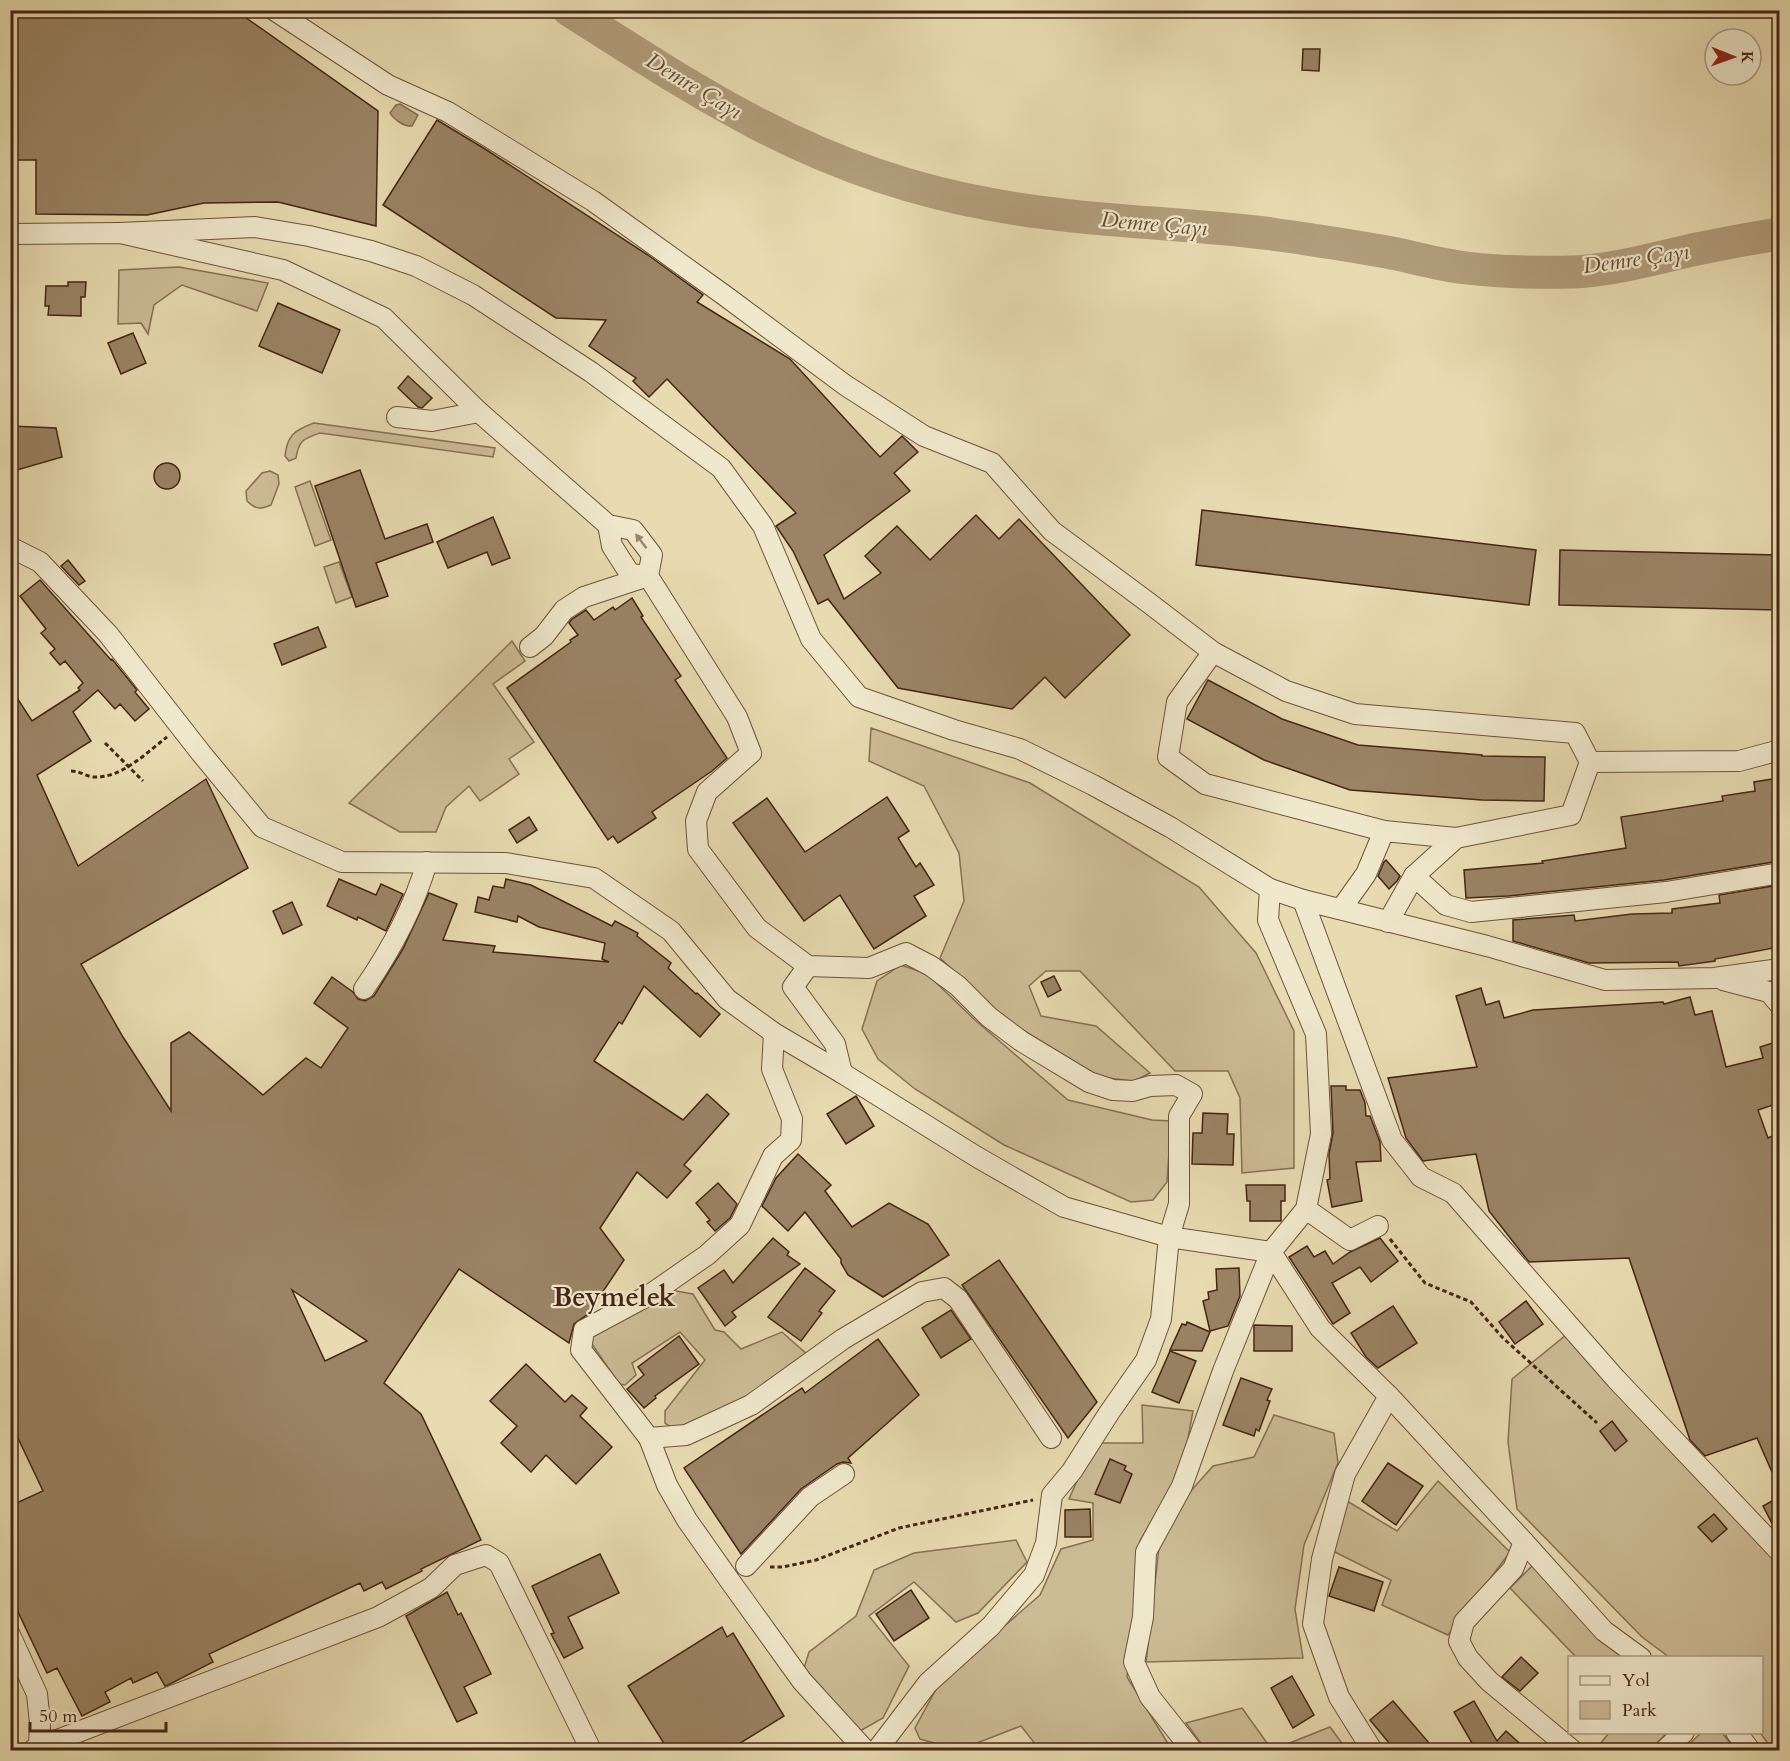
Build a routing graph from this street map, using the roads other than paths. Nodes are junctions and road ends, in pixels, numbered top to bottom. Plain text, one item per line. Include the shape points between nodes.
1 (274, 10) edge
2 (120, 233) junction
3 (10, 234) edge
4 (479, 412) junction
5 (396, 417) dead end
6 (608, 525) junction
7 (10, 547) edge
8 (648, 576) junction
9 (530, 647) dead end
10 (1213, 652) junction
11 (1779, 750) edge
12 (1590, 762) junction
13 (1384, 831) junction
14 (1456, 838) junction
15 (427, 861) junction
16 (1779, 873) edge
17 (1414, 876) junction
18 (1270, 889) junction
19 (1303, 900) junction
20 (1341, 909) junction
21 (1388, 922) junction
22 (808, 966) junction
23 (1779, 969) edge
24 (1714, 978) junction
25 (364, 989) dead end
26 (1779, 1005) edge
27 (774, 1033) junction
28 (842, 1073) junction
29 (1306, 1209) junction
30 (1378, 1226) road end
31 (1169, 1238) junction
32 (1271, 1252) junction
33 (1389, 1396) junction
34 (649, 1438) junction
35 (1051, 1438) dead end
36 (844, 1474) dead end
37 (1524, 1542) junction
38 (1779, 1552) edge
39 (746, 1566) road end
40 (10, 1635) edge
41 (1638, 1656) edge
42 (1682, 1734) edge
43 (1738, 1734) edge
44 (36, 1749) edge
45 (591, 1750) edge
46 (866, 1750) edge
47 (877, 1750) edge
48 (1192, 1750) edge
49 (1372, 1750) edge
50 (1572, 1750) edge
51 (1665, 1750) edge
52 (1750, 1750) edge

1 - 10 street via 388,85 448,112 593,201 845,385 924,436 992,463 1052,531
2 - 3 street
2 - 4 street via 283,270 384,318
2 - 18 street via 255,227 309,236 416,266 472,295 591,372 721,468 763,526 811,639 859,697 1020,749 1170,827
4 - 5 street via 432,421
4 - 6 street
6 - 8 street via 612,546 630,574
8 -> 6 street via 652,555 633,530
7 - 15 street via 40,562 108,634 262,827 342,862
8 - 9 street via 584,597 564,610
8 - 22 street via 736,717 752,753 707,792 696,821 698,849 757,928
10 - 12 street via 1286,691 1355,714 1575,733
10 - 13 street via 1177,702 1168,757 1205,784
11 - 12 street via 1739,761
12 - 14 street via 1571,815
13 - 14 street
13 - 20 street via 1366,874
14 - 17 street
15 - 25 street via 418,891
15 - 27 street via 506,863 594,878 671,931 727,999
16 - 17 street via 1666,891 1471,912 1446,905
17 - 21 street
18 - 19 street
18 - 29 street via 1268,920 1316,1034 1321,1134
19 - 20 street
19 - 38 street via 1392,1140 1421,1177 1453,1193 1616,1379
20 - 21 street
21 - 24 street via 1605,980
22 - 28 street via 793,987 835,1044
22 - 31 street via 869,968 906,953 931,966 1021,1041 1089,1082 1132,1091 1176,1085 1192,1094 1179,1116 1179,1204
23 - 24 street
24 - 26 street via 1768,992
27 - 28 street
27 - 34 street via 772,1069 792,1119 791,1140 773,1156 740,1225 707,1255 651,1294 584,1330 581,1350
28 - 31 street via 1064,1207
29 - 30 street via 1350,1240
29 - 32 street
31 - 32 street
31 - 47 street via 1161,1319 1146,1360 1052,1495 1046,1543 1034,1575 991,1626 928,1683
32 - 33 street via 1320,1328
32 - 48 street via 1182,1486 1146,1552 1143,1617 1134,1662 1150,1697
33 - 37 street
33 - 49 street via 1345,1474 1322,1559 1313,1624 1339,1697
34 - 35 street via 686,1435 751,1405 843,1339 922,1292 944,1287 958,1299
34 - 46 street via 667,1485 687,1520 802,1681
36 - 39 street via 810,1497
37 - 41 street via 1604,1632
37 - 50 street via 1513,1569 1464,1622 1459,1641 1489,1681
40 - 44 street via 37,1694 40,1723
42 - 51 street
43 - 52 street
44 - 45 street via 378,1617 431,1588 455,1565 486,1555 499,1563

